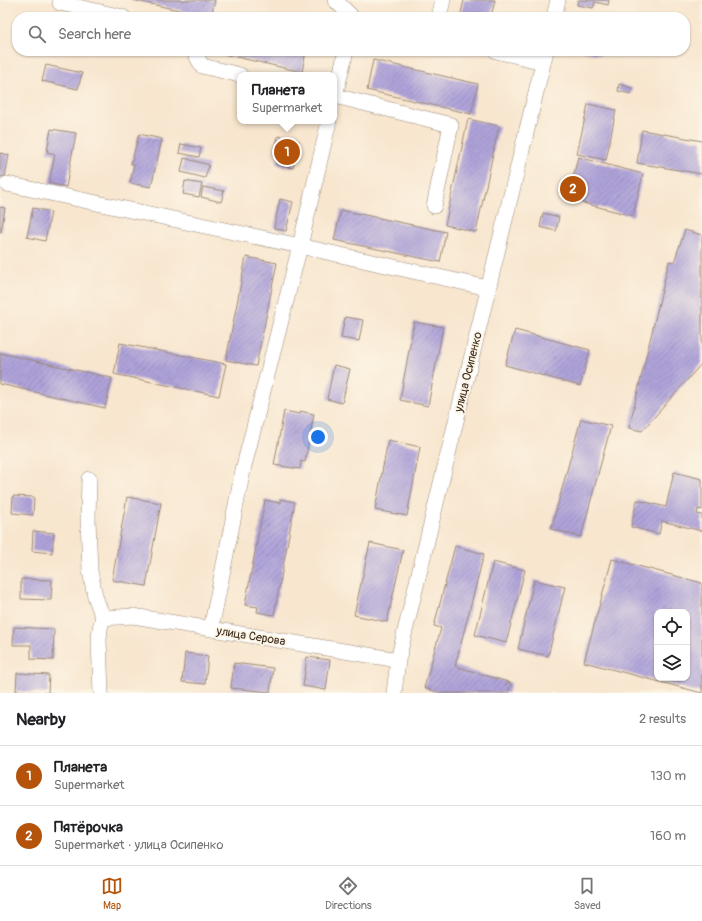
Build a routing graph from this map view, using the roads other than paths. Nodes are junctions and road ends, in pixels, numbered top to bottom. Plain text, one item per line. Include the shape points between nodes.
1 (335, 0) edge
2 (443, 0) edge
3 (558, 0) edge
4 (60, 3) dead end
5 (100, 12) edge
6 (347, 12) edge
7 (440, 12) edge
8 (555, 12) edge
9 (197, 56) edge
10 (345, 56) edge
11 (545, 56) edge
12 (237, 74) edge
13 (337, 86) edge
14 (337, 98) edge
15 (328, 124) edge
16 (7, 184) dead end
17 (434, 206) dead end
18 (300, 246) junction
19 (488, 288) junction
20 (89, 479) dead end
21 (103, 618) junction
22 (211, 629) junction
23 (398, 660) junction
24 (101, 693) edge
25 (394, 693) edge

1 - 6 street
2 - 7 street
3 - 8 street
4 - 5 street
9 - 12 street via 202,66
10 - 13 street
11 - 19 street, улица Осипенко
14 - 17 street via 452,125
15 - 18 street
16 - 18 street
18 - 19 street
18 - 22 street via 243,470
19 - 23 street, улица Осипенко
20 - 21 street via 90,571
21 - 22 street, улица Серова via 133,616
21 - 24 street via 99,640
22 - 23 street, улица Серова
23 - 25 street, улица Осипенко

